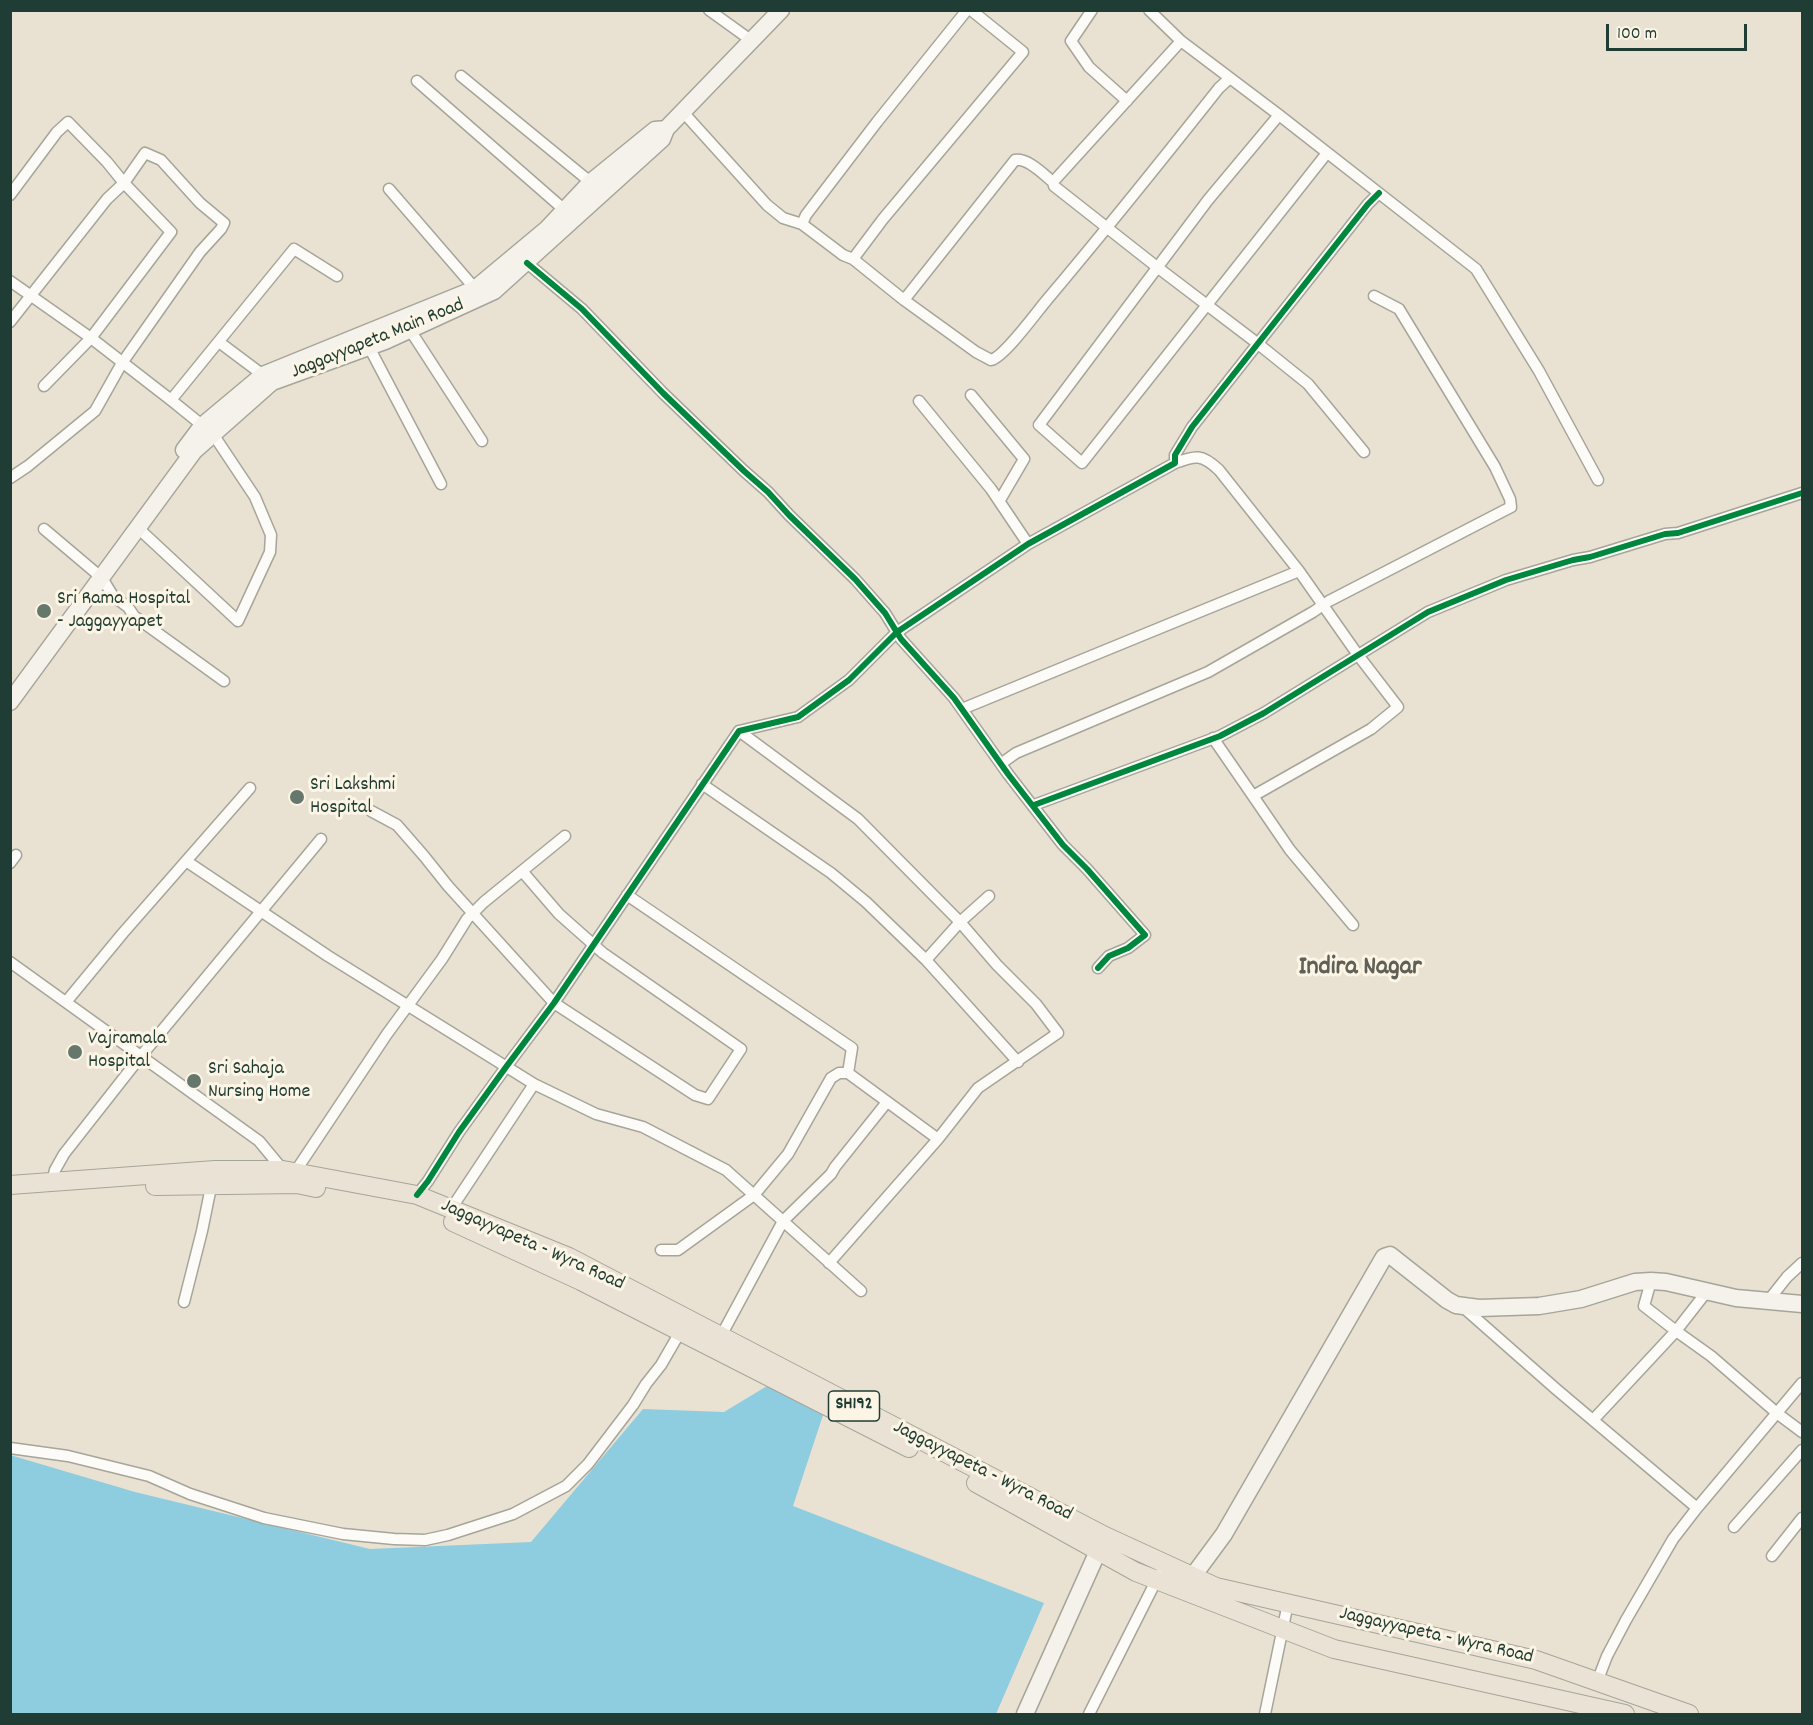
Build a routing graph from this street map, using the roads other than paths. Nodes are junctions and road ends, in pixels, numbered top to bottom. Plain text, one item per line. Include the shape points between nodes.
1 (709, 10) edge
2 (781, 10) edge
3 (969, 10) edge
4 (1092, 10) edge
5 (1149, 10) edge
6 (752, 40) junction
7 (1181, 41) junction
8 (461, 76) dead end
9 (1230, 78) junction
10 (417, 81) dead end
11 (1127, 101) junction
12 (682, 112) junction
13 (1279, 115) junction
14 (1327, 153) junction
15 (1053, 182) junction
16 (124, 183) junction
17 (597, 188) junction
18 (389, 189) dead end
19 (1379, 193) junction
20 (10, 195) edge
21 (570, 215) junction
22 (802, 224) junction
23 (1107, 229) junction
24 (853, 259) junction
25 (527, 262) junction
26 (1157, 267) junction
27 (337, 276) dead end
28 (10, 281) edge
29 (479, 293) junction
30 (30, 295) junction
31 (1374, 296) dead end
32 (904, 300) junction
33 (1208, 306) junction
34 (10, 322) edge
35 (410, 330) junction
36 (91, 338) junction
37 (219, 342) junction
38 (1257, 343) junction
39 (369, 347) junction
40 (122, 363) junction
41 (267, 378) junction
42 (44, 386) dead end
43 (972, 395) dead end
44 (171, 400) junction
45 (919, 401) dead end
46 (208, 430) junction
47 (482, 441) dead end
48 (1364, 452) dead end
49 (1175, 463) junction
50 (10, 478) edge
51 (1598, 480) dead end
52 (441, 484) dead end
53 (1803, 493) edge
54 (1000, 500) junction
55 (138, 528) junction
56 (44, 529) dead end
57 (1028, 544) junction
58 (1299, 571) junction
59 (98, 574) junction
60 (1322, 605) junction
61 (897, 632) junction
62 (1358, 655) junction
63 (224, 681) dead end
64 (10, 683) edge
65 (10, 702) edge
66 (962, 709) junction
67 (739, 731) junction
68 (1214, 738) junction
69 (1002, 763) junction
70 (702, 784) junction
71 (250, 788) dead end
72 (1253, 796) junction
73 (1034, 805) junction
74 (371, 811) dead end
75 (565, 836) dead end
76 (321, 839) dead end
77 (186, 861) junction
78 (522, 871) junction
79 (627, 896) junction
80 (989, 896) dead end
81 (261, 911) junction
82 (473, 913) junction
83 (960, 922) junction
84 (1353, 925) dead end
85 (594, 945) junction
86 (926, 960) junction
87 (10, 962) edge
88 (1098, 968) dead end
89 (66, 1002) junction
90 (554, 1003) junction
91 (408, 1006) junction
92 (141, 1056) junction
93 (1018, 1062) junction
94 (506, 1067) junction
95 (848, 1073) junction
96 (534, 1084) junction
97 (887, 1102) junction
98 (938, 1139) junction
99 (289, 1171) junction
100 (213, 1177) junction
101 (52, 1182) junction
102 (10, 1185) edge
103 (10, 1194) edge
104 (417, 1195) junction
105 (754, 1195) junction
106 (450, 1209) junction
107 (783, 1221) junction
108 (661, 1250) dead end
109 (829, 1263) junction
110 (1803, 1263) edge
111 (1651, 1281) junction
112 (1708, 1290) junction
113 (861, 1291) dead end
114 (1768, 1301) junction
115 (184, 1302) dead end
116 (1803, 1304) edge
117 (1462, 1305) junction
118 (684, 1325) junction
119 (1676, 1331) junction
120 (721, 1336) junction
121 (1803, 1383) edge
122 (1778, 1414) junction
123 (1594, 1419) junction
124 (1803, 1432) edge
125 (10, 1448) edge
126 (1803, 1450) edge
127 (1697, 1508) junction
128 (1803, 1518) edge
129 (1734, 1527) dead end
130 (1102, 1543) junction
131 (1772, 1556) dead end
132 (1160, 1572) junction
133 (1193, 1576) junction
134 (1288, 1603) junction
135 (1282, 1629) junction
136 (1597, 1682) junction
137 (1025, 1714) edge
138 (1089, 1714) edge
139 (1265, 1714) edge
140 (1625, 1714) edge
141 (1689, 1714) edge

1 - 6 street
2 - 6 main road
3 - 22 street via 877,122
3 - 24 street via 1023,52
4 - 11 street via 1071,41 1089,67
5 - 7 street
6 - 12 main road
7 - 9 street
7 - 11 street
8 - 17 street
9 - 13 street
9 - 23 street
10 - 21 street
11 - 15 street
12 - 17 main road via 666,129 655,130
12 - 22 street via 767,205 783,218
13 - 14 street
13 - 26 street
14 - 19 street
14 - 33 street
15 - 23 street
15 - 32 street via 1025,162 1015,160
16 - 20 street via 68,122
16 - 30 street
16 - 36 street via 171,232
16 - 40 street via 145,153 161,160 224,223
17 - 21 main road
18 - 29 street
19 - 38 street
19 - 51 street via 1476,269 1539,371
21 - 25 main road, Jaggayyapeta Main Road
21 - 29 main road via 547,229
22 - 24 street
23 - 26 street
23 - 32 street via 996,359 976,352
24 - 32 street
25 - 29 main road, Jaggayyapeta Main Road via 494,291
25 - 61 street via 582,309 663,393 768,492 855,579
26 - 33 street
26 - 33 street via 1039,425 1082,464
27 - 37 street via 294,249
28 - 30 street
29 - 35 main road, Jaggayyapeta Main Road
29 - 41 main road
30 - 34 street
30 - 36 street
31 - 60 street via 1399,309 1495,467 1511,507
33 - 38 street
35 - 39 main road, Jaggayyapeta Main Road
35 - 47 street
36 - 40 street
36 - 42 street
37 - 41 street
37 - 44 street
38 - 48 street via 1308,384
38 - 49 street via 1192,427 1175,455
39 - 41 main road, Jaggayyapeta Main Road
39 - 52 street
40 - 44 street
40 - 50 street via 95,411
41 - 46 main road
43 - 54 street via 1024,459
44 - 46 street
45 - 54 street
46 - 55 main road
46 - 55 street via 255,497 271,535 270,552 238,621
46 - 59 main road
49 - 57 street
49 - 58 street via 1197,456 1208,460
53 - 62 street via 1678,533 1506,580 1428,612
54 - 57 street
55 - 59 main road
56 - 59 street
57 - 61 street
58 - 60 street
58 - 66 street
59 - 63 street via 134,616
59 - 64 main road
59 - 65 main road
60 - 62 street
60 - 69 street via 1208,672 1016,753
61 - 66 street
61 - 67 street via 849,680 798,717
62 - 68 street via 1264,713
62 - 72 street via 1398,707 1371,729
66 - 69 street
67 - 70 street
67 - 83 street via 858,819
68 - 72 street
68 - 73 street
69 - 73 street
70 - 79 street
70 - 86 street via 831,873
71 - 77 street
72 - 84 street via 1290,850
73 - 88 street via 1145,935 1109,956
74 - 82 street via 397,825
75 - 78 street
76 - 81 street
77 - 81 street
77 - 89 street
78 - 82 street
78 - 85 street via 559,914
79 - 85 street
79 - 95 street via 852,1048
80 - 83 street
81 - 91 street
81 - 92 street
82 - 90 street
82 - 91 street
83 - 86 street
83 - 93 street via 1058,1033
85 - 90 street
85 - 90 street via 741,1050 708,1099 695,1095
86 - 93 street
87 - 89 street
89 - 92 street
90 - 94 street
91 - 94 street
91 - 99 street
92 - 99 street via 259,1141
92 - 101 street via 64,1154
93 - 98 street via 978,1088
94 - 96 street
94 - 104 street
95 - 97 street
95 - 105 street via 831,1078 788,1154
96 - 105 street via 596,1114 643,1127 691,1151 726,1170
96 - 106 street
97 - 98 street
97 - 107 street via 831,1174
98 - 109 street
99 - 100 main road, Jaggayyapeta - Wyra Road / SH192
99 - 104 main road, Jaggayyapeta - Wyra Road / SH192
100 - 101 main road, Jaggayyapeta - Wyra Road / SH192
100 - 103 main road, SH192 via 179,1185
100 - 115 street
100 - 118 main road, SH192 via 297,1184 415,1205
101 - 102 main road, Jaggayyapeta - Wyra Road / SH192
104 - 106 main road, Jaggayyapeta - Wyra Road / SH192
105 - 107 street
105 - 108 street via 678,1250
106 - 118 main road, Jaggayyapeta - Wyra Road / SH192 via 569,1257
107 - 109 street
107 - 120 street
109 - 113 street
110 - 114 street
111 - 112 main road
111 - 117 main road via 1539,1306
111 - 119 street via 1644,1306
112 - 114 main road
112 - 119 street
114 - 116 main road
117 - 123 street
117 - 133 main road via 1448,1300 1390,1255 1384,1257 1224,1534
118 - 120 main road, Jaggayyapeta - Wyra Road / SH192
118 - 125 street via 633,1405 566,1486 513,1514 425,1540 342,1534 264,1518 149,1476 68,1456
118 - 130 main road, SH192 via 976,1483
119 - 122 street
119 - 123 street
120 - 130 main road, Jaggayyapeta - Wyra Road / SH192
121 - 122 street
122 - 124 street
122 - 127 street
123 - 127 street
126 - 129 street
127 - 136 street via 1673,1539 1626,1620
128 - 131 street
130 - 132 main road, Jaggayyapeta - Wyra Road / SH192
130 - 137 main road
132 - 133 main road, Jaggayyapeta - Wyra Road / SH192
132 - 135 main road, SH192
132 - 138 street
133 - 134 main road, Jaggayyapeta - Wyra Road / SH192 via 1216,1587
134 - 135 street
134 - 136 main road, Jaggayyapeta - Wyra Road / SH192 via 1536,1660
135 - 139 street
135 - 140 main road, SH192 via 1334,1649
136 - 141 main road, Jaggayyapeta - Wyra Road / SH192

